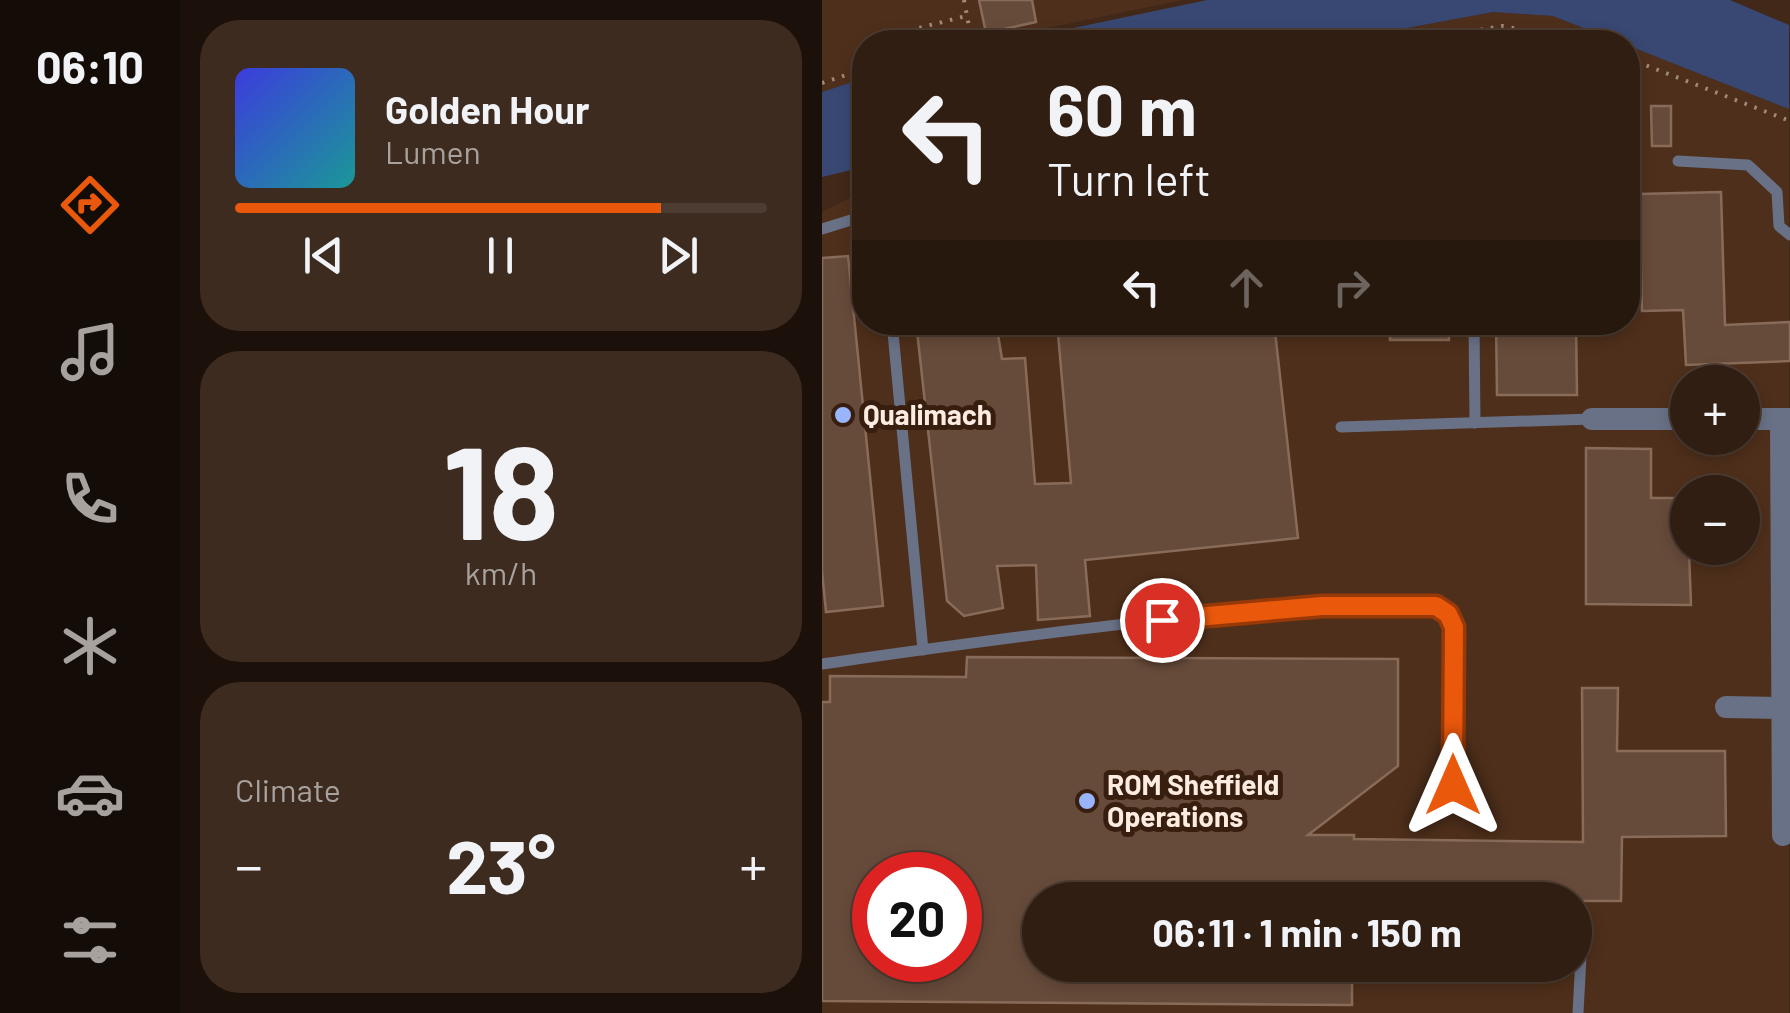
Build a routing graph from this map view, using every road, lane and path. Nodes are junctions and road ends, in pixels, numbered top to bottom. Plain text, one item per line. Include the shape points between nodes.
1 (964, 0) edge
2 (966, 16) junction
3 (911, 30) edge
4 (969, 30) edge
5 (1478, 30) edge
6 (1523, 30) edge
7 (1640, 63) edge
8 (852, 73) edge
9 (822, 83) edge
10 (1790, 121) edge
11 (1678, 161) dead end
12 (852, 220) edge
13 (822, 229) edge
14 (1790, 236) edge
15 (893, 335) edge
16 (1474, 335) edge
17 (1592, 419) joint
18 (1670, 419) edge
19 (1785, 419) edge
20 (1475, 423) junction
21 (1342, 427) dead end
22 (923, 650) junction
23 (822, 664) edge
24 (1726, 707) dead end
25 (1781, 708) junction
26 (1453, 785) dead end
27 (1782, 835) dead end
28 (1580, 982) edge
29 (1578, 1013) edge

1 - 2 path
2 - 3 path
2 - 4 path
5 - 6 path
7 - 10 path
8 - 9 path
11 - 14 lane via 1748,165 1777,192 1779,226
12 - 13 lane
15 - 22 lane
16 - 20 lane
17 - 18 street
17 - 20 lane
19 - 25 street
20 - 21 lane
22 - 23 lane
22 - 26 lane via 1228,613 1436,606 1454,627
24 - 25 street
25 - 27 street
28 - 29 lane

